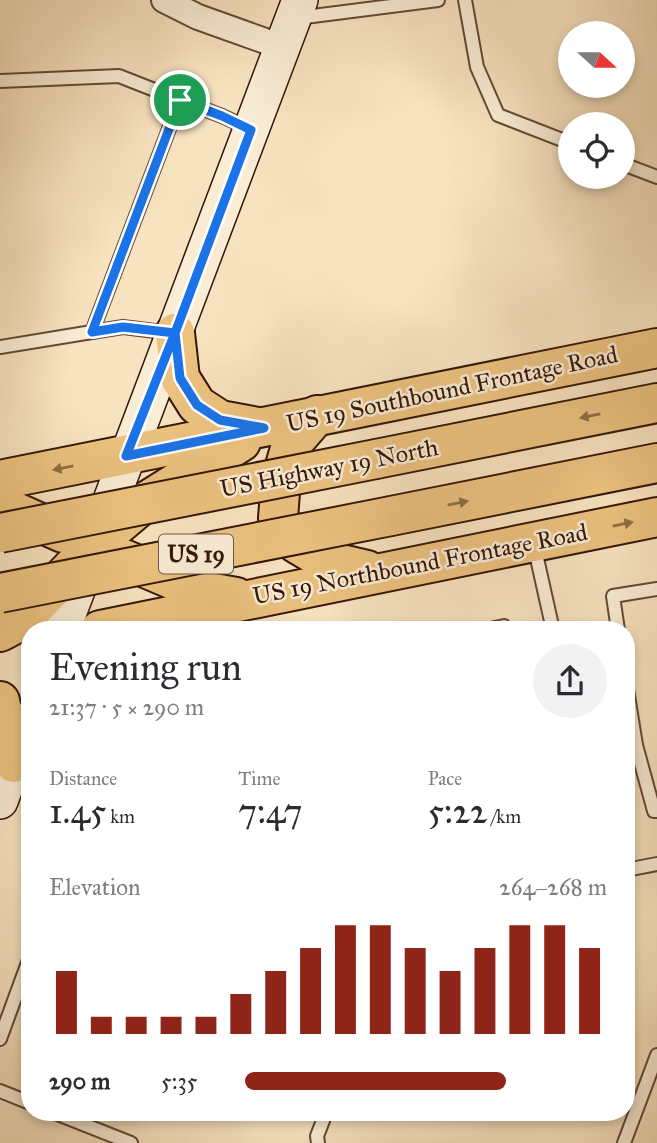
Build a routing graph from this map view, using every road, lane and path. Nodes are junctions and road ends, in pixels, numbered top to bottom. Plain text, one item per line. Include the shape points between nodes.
1 (164, 0) edge
2 (438, 0) edge
3 (465, 0) edge
4 (292, 22) edge
5 (0, 80) edge
6 (180, 100) junction
7 (251, 130) junction
8 (558, 138) edge
9 (635, 169) edge
10 (657, 177) edge
11 (92, 332) junction
12 (175, 333) junction
13 (0, 347) edge
14 (657, 348) edge
15 (657, 403) edge
16 (317, 415) junction
17 (264, 428) junction
18 (126, 456) junction
19 (657, 463) edge
20 (0, 480) edge
21 (0, 505) edge
22 (657, 517) edge
23 (0, 533) edge
24 (534, 542) junction
25 (93, 546) junction
26 (377, 573) junction
27 (657, 589) edge
28 (0, 593) edge
29 (244, 599) junction
30 (65, 621) edge
31 (142, 621) edge
32 (551, 621) edge
33 (617, 621) edge
34 (0, 632) edge
35 (21, 646) edge
36 (0, 649) edge
37 (0, 701) edge
38 (21, 744) edge
39 (635, 757) edge
40 (14, 763) junction
41 (0, 801) edge
42 (657, 811) edge
43 (657, 864) edge
44 (635, 868) edge
45 (21, 982) edge
46 (0, 1040) edge
47 (657, 1055) edge
48 (0, 1091) edge
49 (21, 1099) edge
50 (635, 1114) edge
51 (75, 1121) edge
52 (323, 1121) edge
53 (632, 1121) edge
54 (131, 1143) edge
55 (318, 1143) edge
56 (624, 1143) edge

1 - 4 street via 198,17
2 - 4 lane
3 - 8 lane via 477,67 498,115
4 - 7 street
5 - 6 lane via 119,76
6 - 7 lane
6 - 11 lane
7 - 12 street
9 - 10 lane
11 - 12 lane via 123,327
11 - 13 lane
12 - 17 main road via 180,378 197,405 220,420
12 - 18 street
14 - 16 main road, US 19 Southbound Frontage Road
15 -> 23 main road, US Highway 19 North / US 19, bridge
16 - 17 main road, US 19 Southbound Frontage Road
16 - 26 main road via 291,445 281,480 278,518 297,544 324,560
17 - 18 main road, US 19 Southbound Frontage Road
17 - 25 main road via 145,502
18 -> 20 main road, US 19 Southbound Frontage Road
18 - 25 street
28 -> 19 main road, US 19, bridge
21 - 25 main road
24 -> 22 main road, US 19 Northbound Frontage Road
24 - 26 main road, US 19 Northbound Frontage Road
24 - 32 lane
25 - 29 main road via 197,590
25 - 30 street
25 - 34 main road via 21,621
26 - 29 main road, US 19 Northbound Frontage Road
27 - 33 lane via 613,596
29 - 31 main road, US 19 Northbound Frontage Road
35 - 36 main road
37 - 40 main road
38 - 40 street
39 - 42 lane
40 - 41 street
43 - 44 lane
45 - 46 lane
47 - 50 lane
48 - 49 lane
51 - 54 lane
52 - 55 lane
53 - 56 lane

